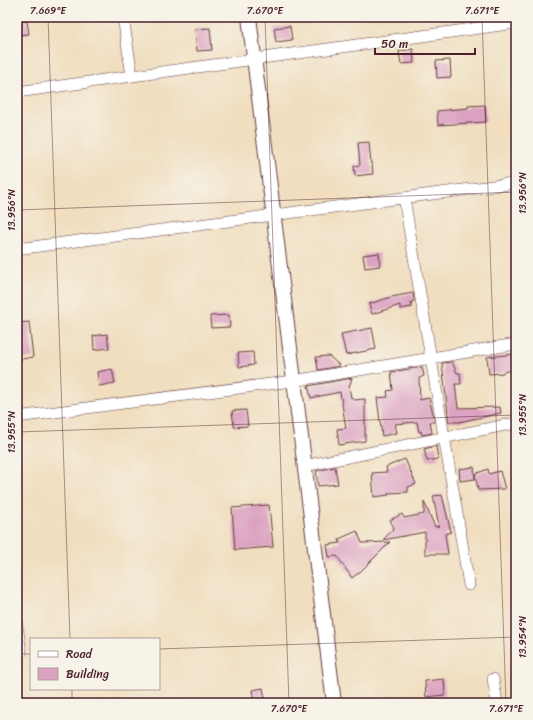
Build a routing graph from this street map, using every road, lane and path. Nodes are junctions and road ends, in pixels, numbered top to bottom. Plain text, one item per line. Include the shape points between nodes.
1 (124, 17) edge
2 (249, 17) edge
3 (516, 23) edge
4 (254, 59) junction
5 (132, 76) junction
6 (17, 92) edge
7 (516, 182) edge
8 (404, 198) junction
9 (272, 215) junction
10 (17, 250) edge
11 (516, 344) edge
12 (431, 358) junction
13 (293, 382) junction
14 (17, 417) edge
15 (516, 423) edge
16 (444, 438) junction
17 (304, 466) junction
18 (469, 585) dead end
19 (17, 624) edge
20 (17, 654) edge
21 (494, 679) dead end
22 (334, 703) edge
23 (497, 703) edge

1 - 5 street
2 - 4 street
3 - 4 street
4 - 5 street
4 - 9 street
5 - 6 street
7 - 8 street
8 - 9 street
8 - 12 street
9 - 10 street
9 - 13 street
11 - 12 street
12 - 13 street
12 - 16 street
13 - 14 street
13 - 17 street
15 - 16 street
16 - 17 street
16 - 18 street
17 - 22 street
19 - 20 street via 21,653
21 - 23 street

